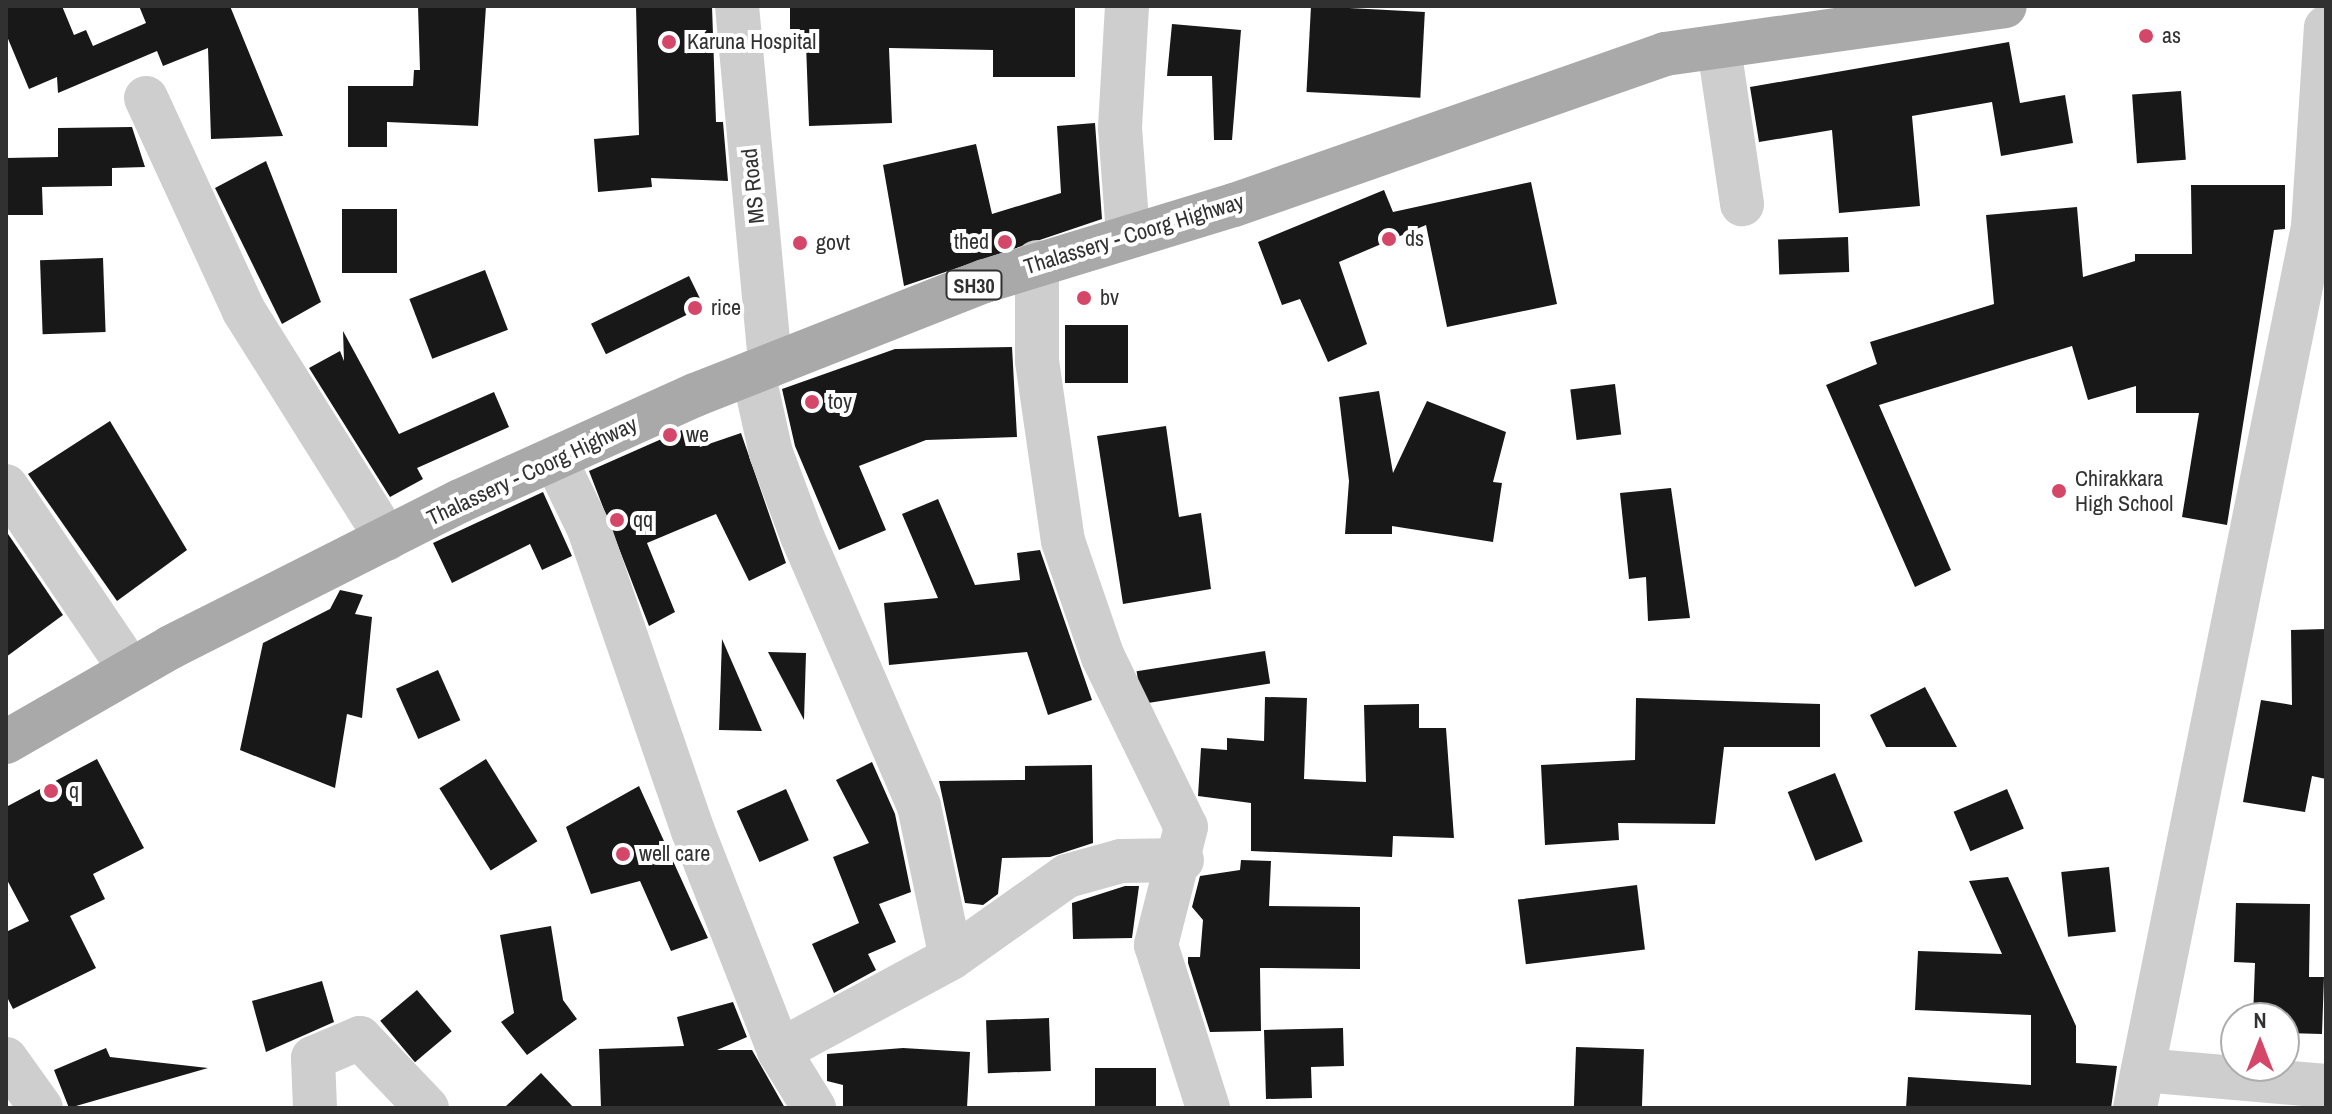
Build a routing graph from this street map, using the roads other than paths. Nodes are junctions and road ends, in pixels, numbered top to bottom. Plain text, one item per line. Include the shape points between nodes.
1 (737, 6) edge
2 (1127, 6) edge
3 (2005, 6) edge
4 (2326, 27) edge
5 (1719, 48) junction
6 (146, 98) dead end
7 (1742, 204) dead end
8 (1128, 235) junction
9 (1037, 262) junction
10 (762, 369) junction
11 (555, 459) junction
12 (6, 486) edge
13 (387, 539) junction
14 (130, 669) junction
15 (6, 742) edge
16 (1182, 860) junction
17 (951, 958) junction
18 (779, 1051) junction
19 (6, 1059) edge
20 (2326, 1086) edge
21 (2139, 1089) edge
22 (41, 1108) edge
23 (315, 1108) edge
24 (427, 1108) edge
25 (814, 1108) edge
26 (1208, 1108) edge

1 - 10 street, MS Road
2 - 8 street via 1120,128
3 - 5 main road, Thalassery - Coorg Highway / SH30
4 - 21 street via 2313,227
5 - 7 street
5 - 8 main road, Thalassery - Coorg Highway / SH30 via 1665,54
6 - 13 street via 244,311
8 - 9 main road, Thalassery - Coorg Highway / SH30
9 - 10 main road, Thalassery - Coorg Highway / SH30
9 - 16 street via 1037,361 1063,541 1103,657 1186,827
10 - 11 main road, Thalassery - Coorg Highway / SH30
10 - 17 street, MS Road via 771,453 919,806
11 - 13 main road, Thalassery - Coorg Highway / SH30
11 - 18 street via 589,529 693,831
12 - 14 street
13 - 14 main road, Thalassery - Coorg Highway / SH30
14 - 15 main road, Thalassery - Coorg Highway / SH30
16 - 17 street via 1121,861 1067,876
16 - 26 street via 1156,945
17 - 18 street
18 - 25 street
19 - 22 street
20 - 21 street
23 - 24 street via 313,1058 360,1038

